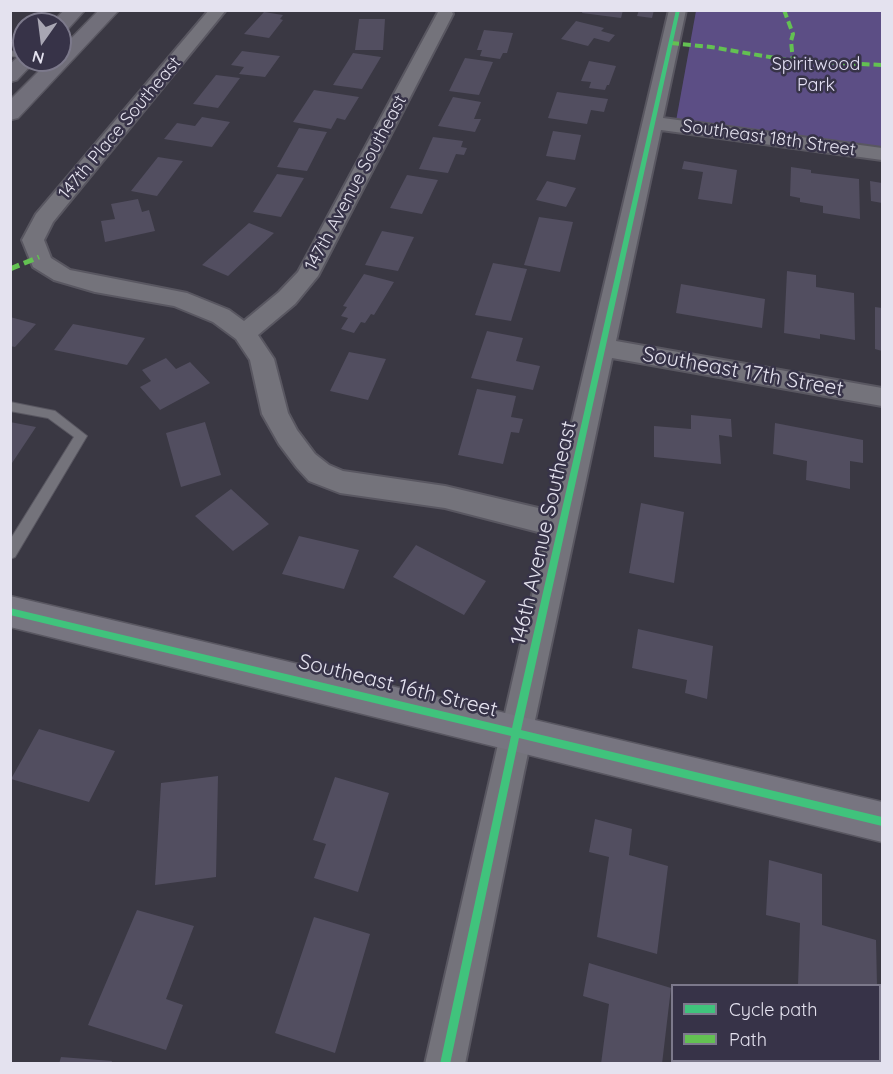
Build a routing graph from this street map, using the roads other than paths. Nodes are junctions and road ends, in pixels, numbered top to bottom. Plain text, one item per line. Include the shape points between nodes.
1 (110, 10) edge
2 (218, 10) edge
3 (678, 10) edge
4 (445, 14) dead end
5 (10, 113) edge
6 (655, 123) junction
7 (882, 154) edge
8 (243, 333) junction
9 (604, 348) junction
10 (882, 397) edge
11 (10, 406) edge
12 (563, 526) junction
13 (10, 553) edge
14 (10, 611) edge
15 (517, 733) junction
16 (882, 822) edge
17 (445, 1064) edge

1 - 5 main road
2 - 8 street, 147th Place Southeast via 44,219 33,240 41,262 62,275 179,300 221,316
3 - 6 street, 146th Avenue Southeast
4 - 8 street, 147th Avenue Southeast via 307,276 287,298
6 - 7 street, Southeast 18th Street
6 - 9 street, 146th Avenue Southeast
8 - 12 street via 262,359 275,414 288,437 318,473 340,482 445,497
9 - 10 street, Southeast 17th Street
9 - 12 street, 146th Avenue Southeast
11 - 13 lane via 51,414 81,436
12 - 15 street, 146th Avenue Southeast
14 - 15 street, Southeast 16th Street
15 - 16 street, Southeast 16th Street
15 - 17 street, 146th Avenue Southeast

